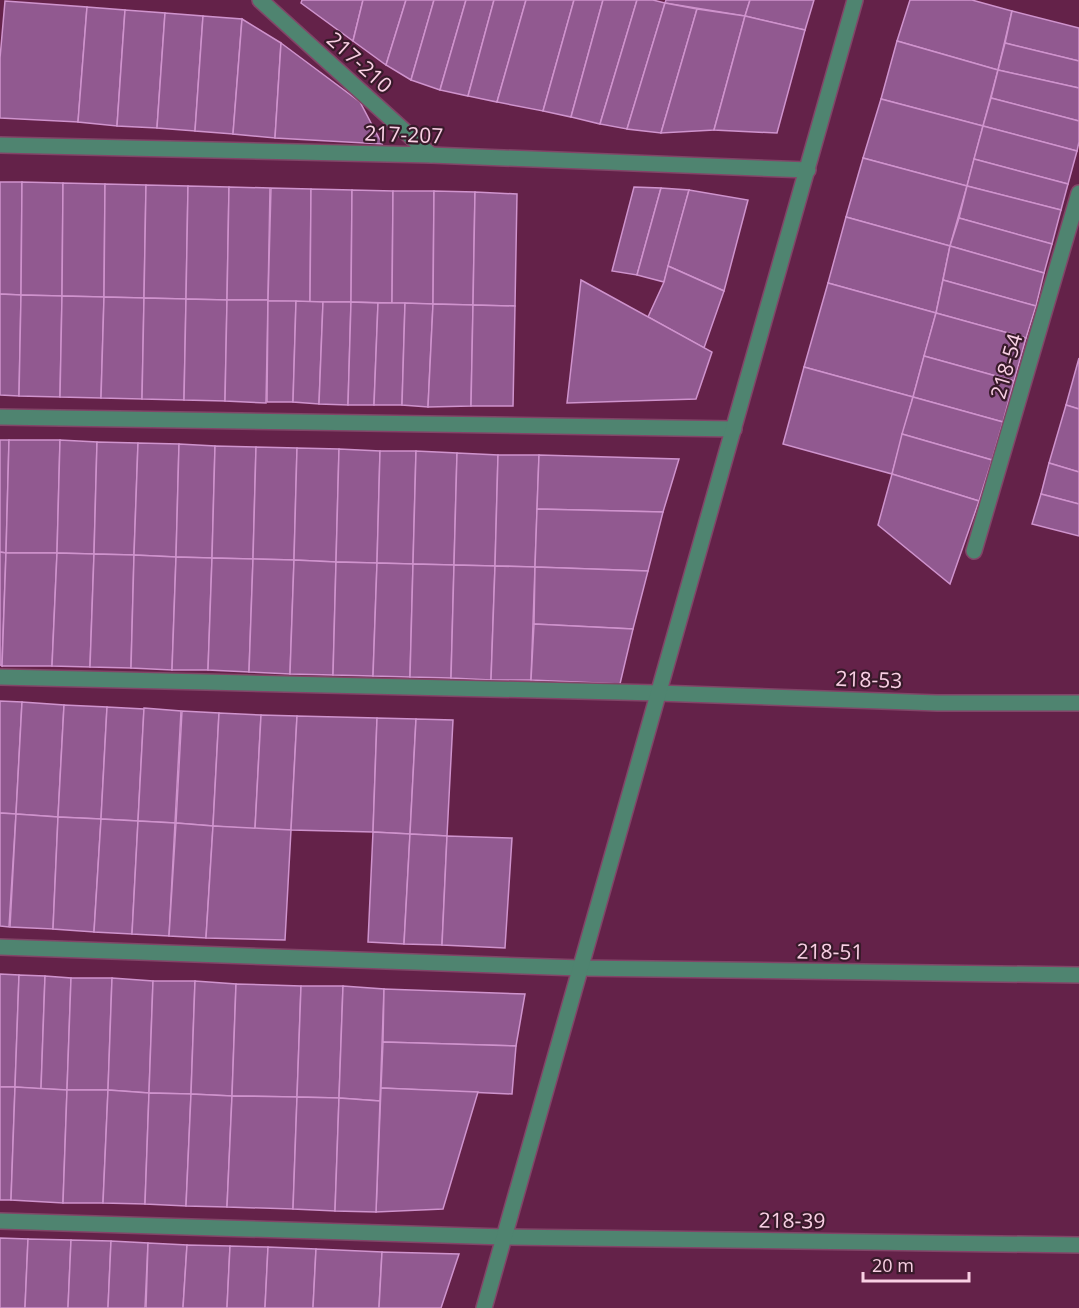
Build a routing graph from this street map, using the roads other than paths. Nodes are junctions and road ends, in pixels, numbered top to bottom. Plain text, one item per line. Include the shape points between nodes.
1 (260, 0) edge
2 (855, 0) edge
3 (0, 145) edge
4 (431, 155) junction
5 (808, 170) junction
6 (1079, 193) edge
7 (0, 417) edge
8 (734, 429) junction
9 (974, 551) dead end
10 (0, 677) edge
11 (657, 693) junction
12 (1079, 703) edge
13 (0, 947) edge
14 (580, 968) junction
15 (1079, 975) edge
16 (0, 1221) edge
17 (504, 1237) junction
18 (1079, 1245) edge
19 (484, 1308) edge

1 - 4 street, 217-210
2 - 5 street
3 - 4 street, 217-207
4 - 5 street, 217-207
5 - 8 street
6 - 9 street, 218-54
7 - 8 street
8 - 11 street
10 - 11 street, 218-53
11 - 12 street, 218-53 via 938,703
11 - 14 street
13 - 14 street, 218-51
14 - 15 street, 218-51
14 - 17 street
16 - 17 street, 218-39
17 - 18 street, 218-39
17 - 19 street

